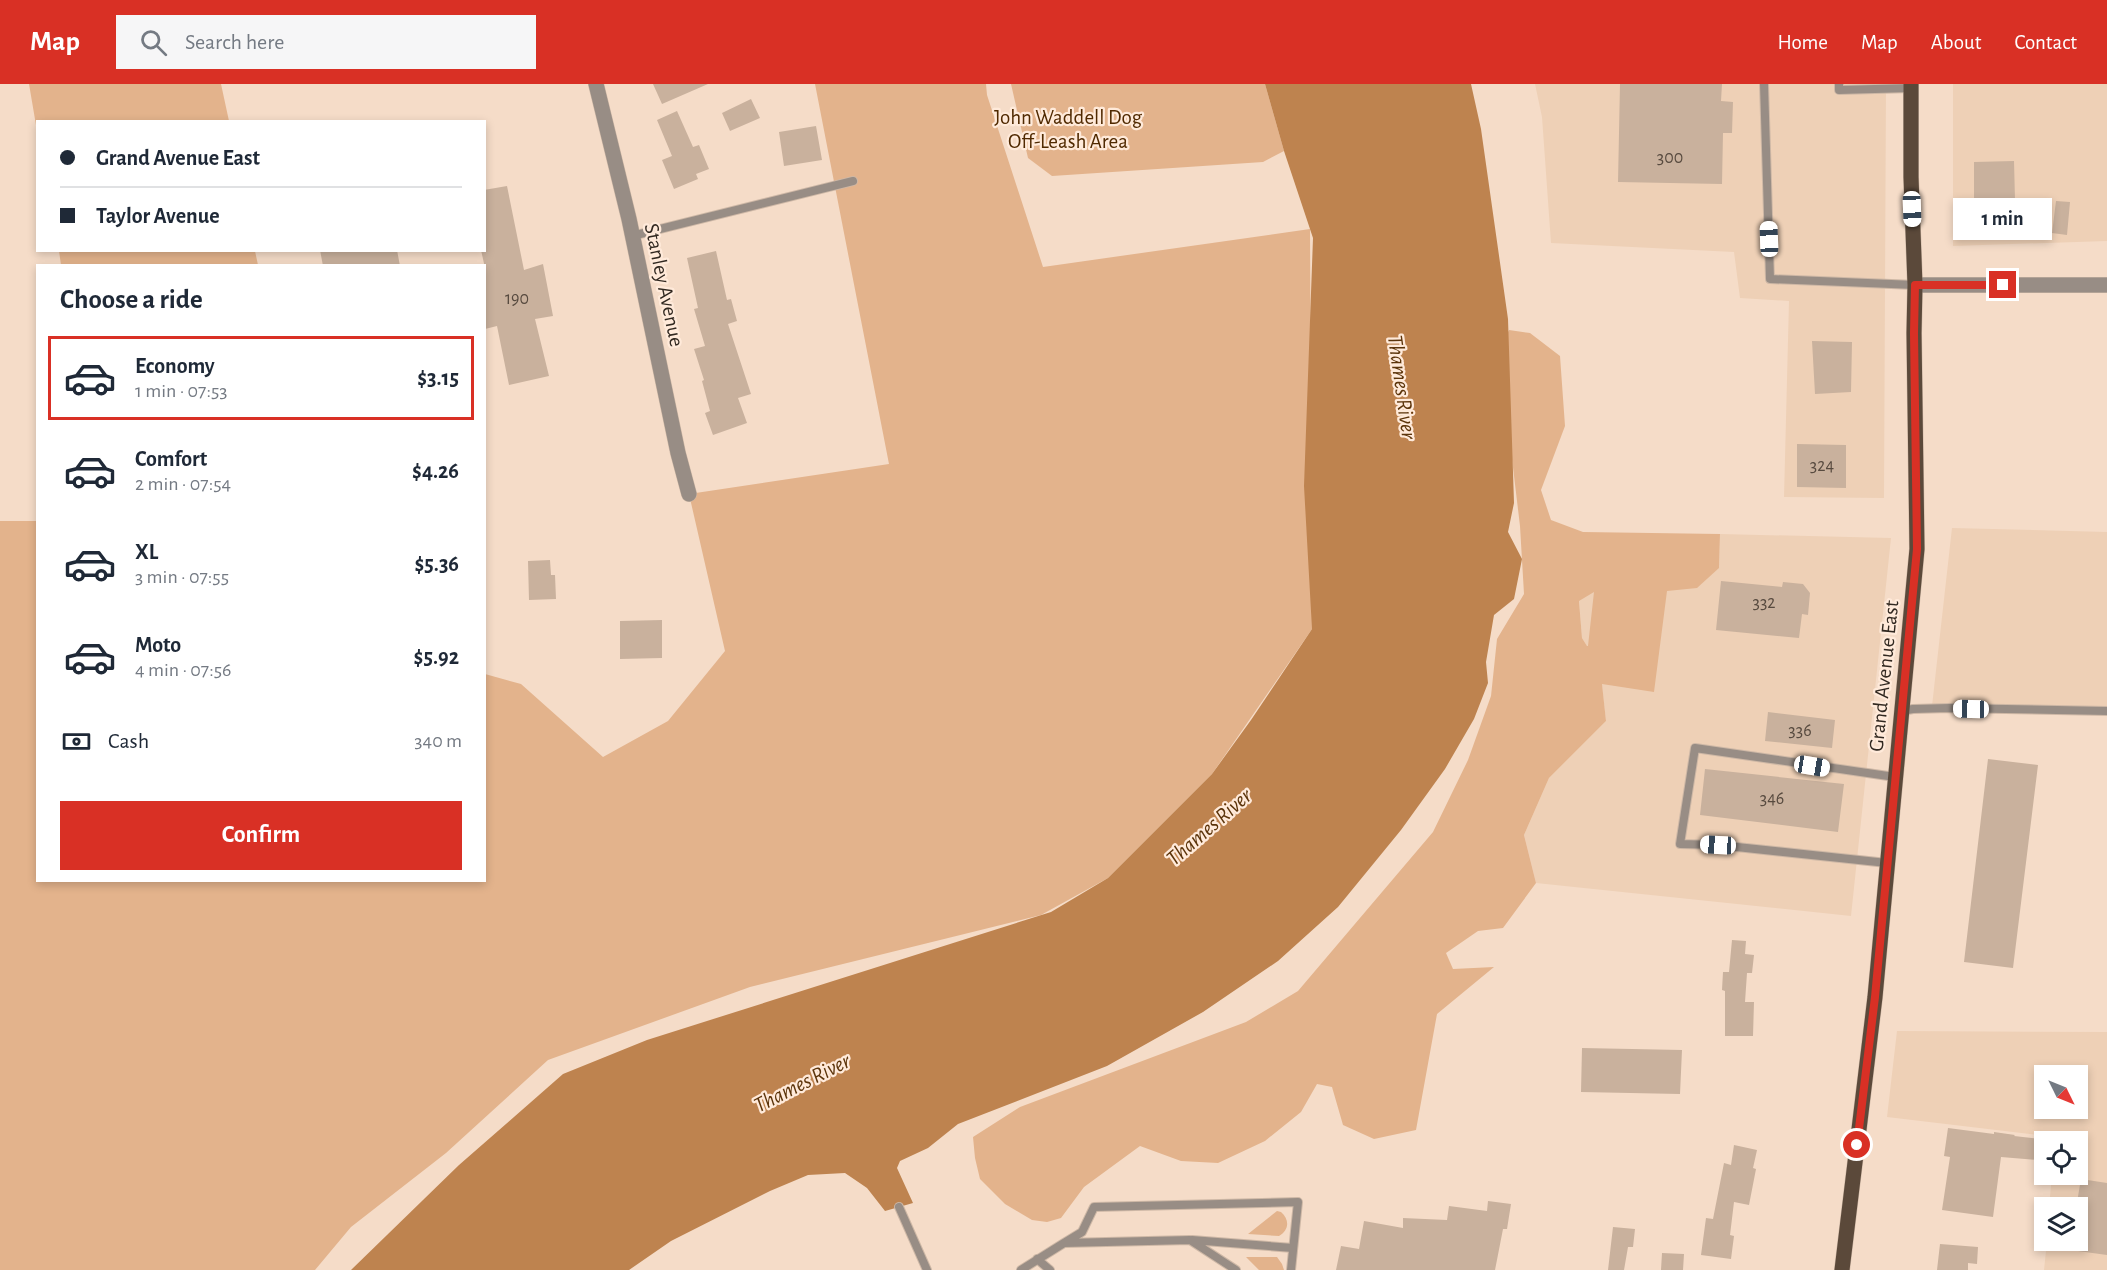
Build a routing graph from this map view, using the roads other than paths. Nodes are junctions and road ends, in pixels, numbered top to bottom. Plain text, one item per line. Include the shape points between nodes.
1 (596, 84) edge
2 (1764, 84) edge
3 (1839, 84) edge
4 (1911, 86) edge
5 (853, 181) dead end
6 (632, 236) junction
7 (1915, 285) junction
8 (2107, 285) edge
9 (689, 494) dead end
10 (1902, 711) junction
11 (2107, 711) edge
12 (1895, 777) junction
13 (1887, 863) junction
14 (899, 1207) dead end
15 (1190, 1240) junction
16 (1064, 1243) junction
17 (1293, 1248) junction
18 (1037, 1259) junction
19 (927, 1270) edge
20 (1021, 1270) edge
21 (1050, 1270) edge
22 (1236, 1270) edge
23 (1291, 1270) edge
24 (1842, 1270) edge

1 - 6 street, Stanley Avenue
2 - 7 lane via 1770,279
3 - 4 lane via 1839,90
4 - 7 main road, Grand Avenue East
5 - 6 lane
6 - 9 street, Stanley Avenue
7 - 8 street
7 - 10 main road, Grand Avenue East via 1917,549
10 - 11 lane
10 - 12 main road, Grand Avenue East
12 - 13 main road, Grand Avenue East
12 - 13 lane via 1695,748 1680,844
13 - 24 main road, Grand Avenue East
14 - 19 lane
15 - 16 lane
15 - 17 lane
15 - 22 lane
16 - 17 lane via 1082,1232 1094,1207 1298,1202
16 - 18 lane
17 - 23 lane
18 - 20 lane
18 - 21 lane

